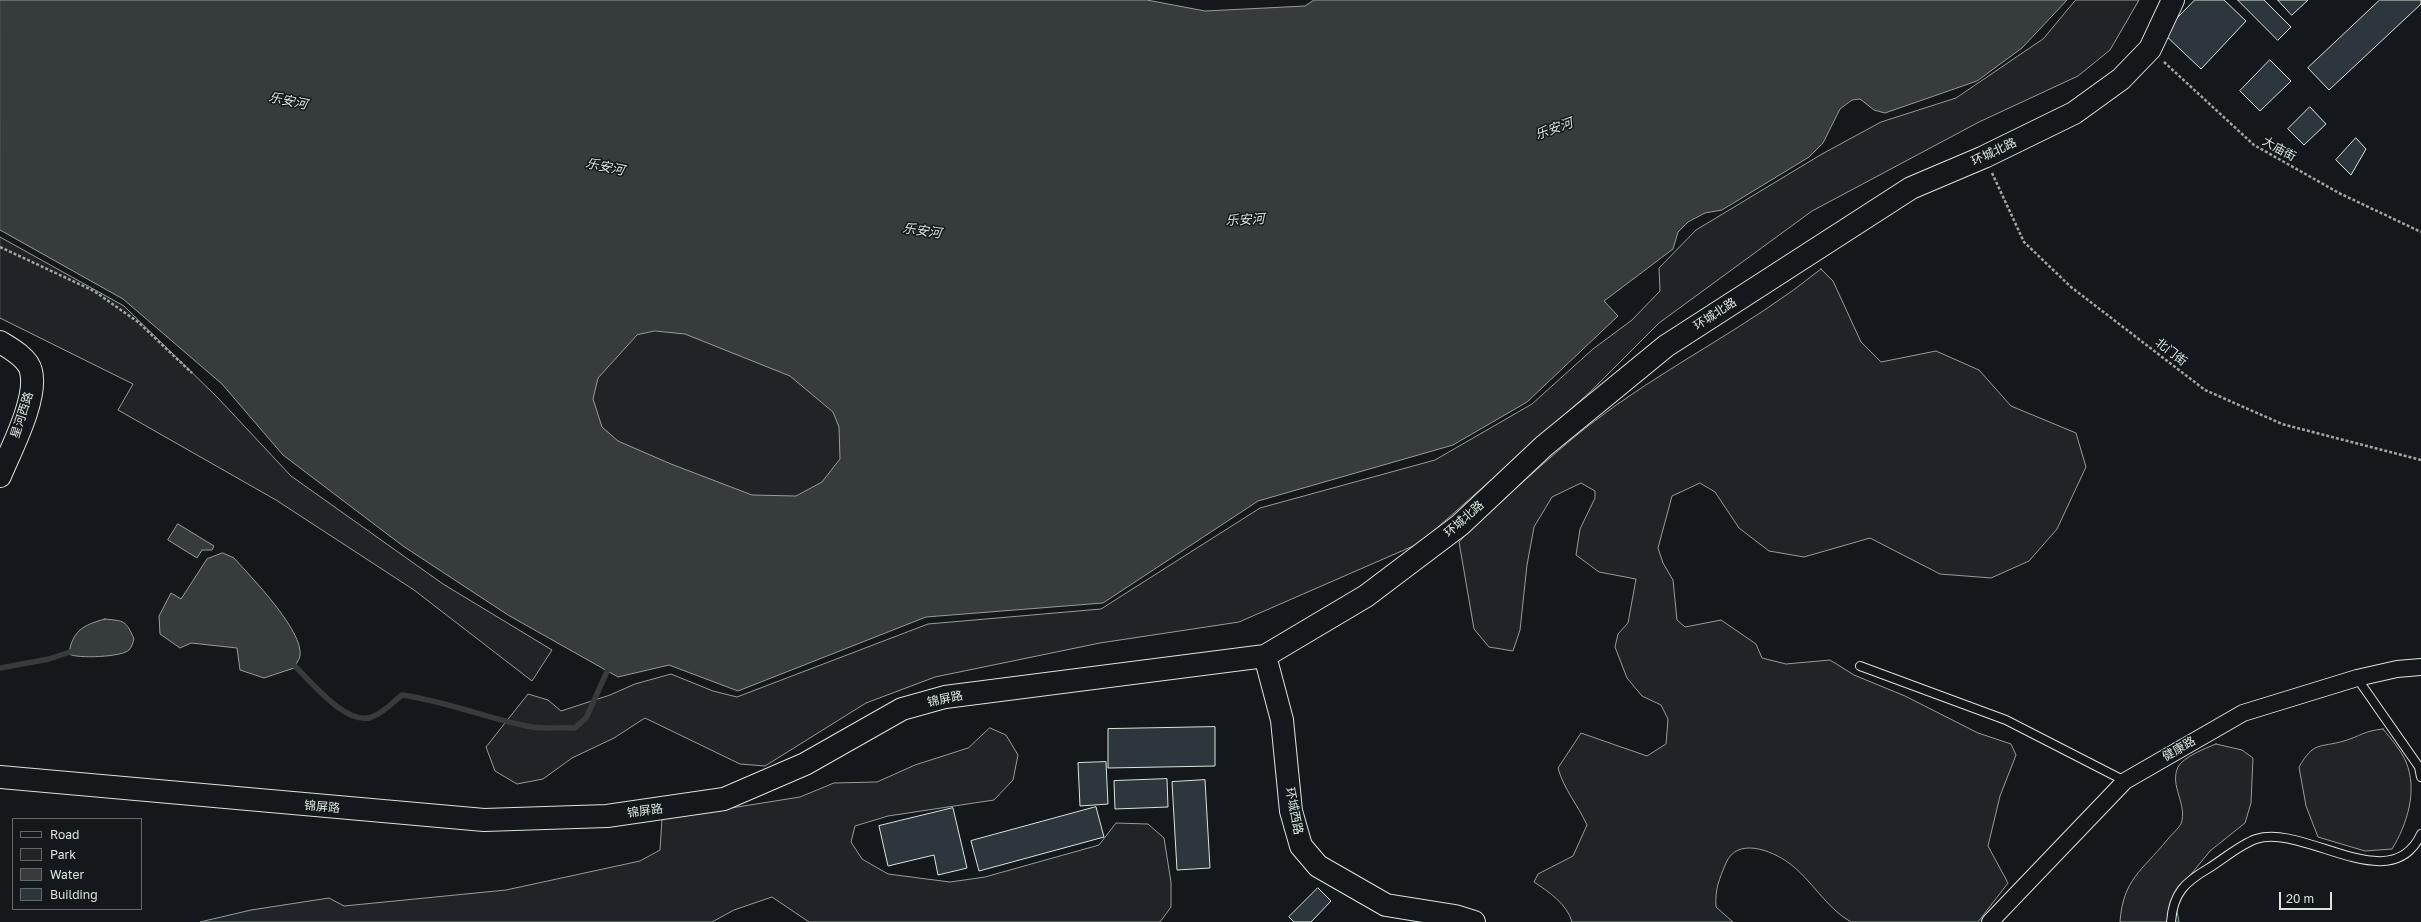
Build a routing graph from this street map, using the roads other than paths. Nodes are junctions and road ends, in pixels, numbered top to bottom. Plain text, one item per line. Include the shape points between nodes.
1 (2173, 0) edge
2 (0, 342) edge
3 (0, 476) edge
4 (1264, 656) junction
5 (1860, 666) dead end
6 (2421, 667) edge
7 (2357, 678) junction
8 (0, 777) edge
9 (2421, 777) edge
10 (2125, 781) junction
11 (2421, 834) edge
12 (1474, 922) edge
13 (1990, 922) edge
14 (2171, 922) edge

1 - 4 street, 环城北路 via 2150,49 2121,79 2074,113 1984,157 1912,188 1666,346 1544,446 1460,526 1366,596
2 - 3 street, 星河西路 via 19,354 31,369 32,390 23,420
4 - 8 street, 锦屏路 via 945,697 902,709 805,764 724,799 607,816 484,820
4 - 12 street, 环城西路 via 1282,720 1291,811 1301,846 1318,866 1386,905 1455,916
5 - 10 lane via 2006,720
6 - 7 street, 健康路 via 2397,669
7 - 9 lane via 2419,767
7 - 10 street, 健康路 via 2243,713
10 - 13 street, 健康路
11 - 14 lane via 2406,854 2390,860 2356,859 2290,838 2256,839 2187,881 2172,908

